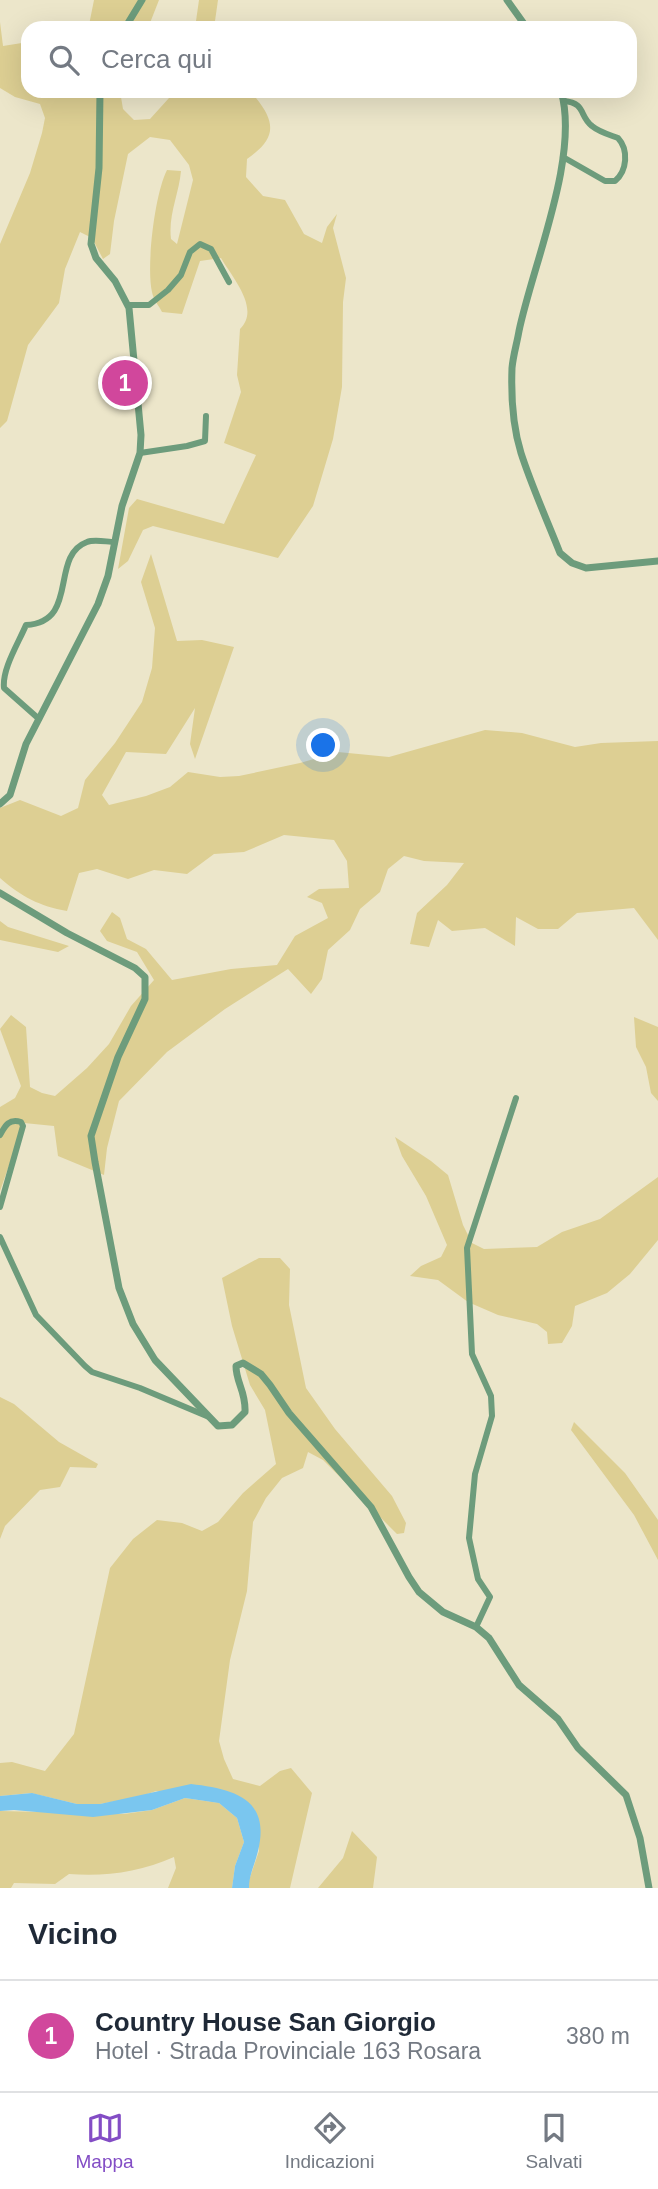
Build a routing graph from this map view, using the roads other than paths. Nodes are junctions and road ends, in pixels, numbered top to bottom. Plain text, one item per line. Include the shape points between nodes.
1 (142, 0) edge
2 (507, 0) edge
3 (129, 21) edge
4 (522, 21) edge
5 (100, 98) edge
6 (563, 98) edge
7 (564, 101) junction
8 (563, 157) junction
9 (229, 282) dead end
10 (128, 305) junction
11 (206, 416) dead end
12 (140, 453) junction
13 (115, 542) junction
14 (658, 561) edge
15 (39, 719) junction
16 (0, 804) edge
17 (0, 893) edge
18 (516, 1098) dead end
19 (0, 1135) edge
20 (0, 1207) edge
21 (0, 1237) edge
22 (209, 1417) junction
23 (476, 1627) junction
24 (649, 1888) edge

1 - 3 street
2 - 4 street
5 - 10 street via 91,244
6 - 7 street
7 - 8 street
7 - 8 street via 574,102 590,125 618,138 626,153 615,181 605,181
8 - 14 street via 512,366 520,451 560,553 567,560 586,568
9 - 10 street via 211,249 200,244 190,252 181,275 168,290 149,305
10 - 12 street
11 - 12 street via 205,441
12 - 13 street
13 - 15 street via 98,604
13 - 15 street via 88,542 73,553 52,616 40,624 26,625 3,680 4,688
15 - 16 street via 10,795
17 - 22 street via 145,977 145,999 118,1056 92,1136 95,1163 119,1288 133,1324 155,1360
18 - 23 street via 467,1248 472,1354 491,1396 492,1416 475,1474 469,1538 478,1579 490,1597
19 - 20 street via 11,1121 23,1126
21 - 22 street via 36,1315 85,1366
22 - 23 street via 218,1426 232,1425 245,1412 236,1366 243,1363 261,1374 371,1507 419,1592 443,1612
23 - 24 street via 489,1638 519,1685 558,1719 578,1748 626,1796

